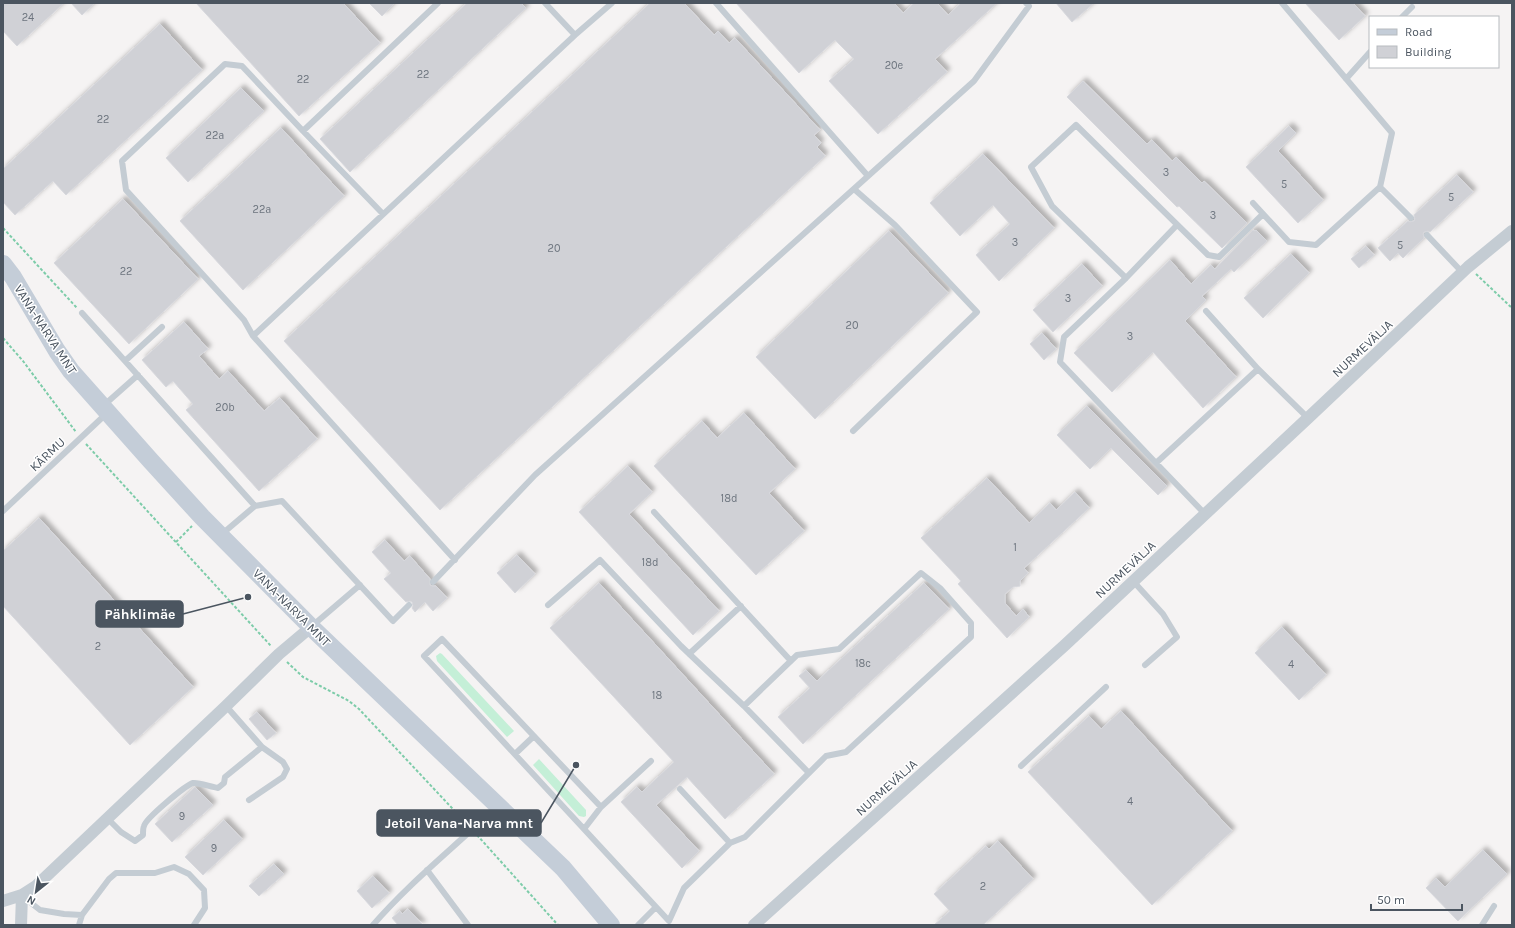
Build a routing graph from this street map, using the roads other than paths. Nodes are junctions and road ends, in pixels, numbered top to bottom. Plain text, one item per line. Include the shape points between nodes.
1 (438, 3) edge
2 (545, 3) edge
3 (612, 3) edge
4 (716, 3) edge
5 (1026, 3) edge
6 (1282, 3) edge
7 (1412, 7) dead end
8 (1403, 16) edge
9 (575, 35) junction
10 (1369, 53) edge
11 (1346, 79) junction
12 (303, 131) junction
13 (868, 176) junction
14 (1380, 187) junction
15 (854, 189) junction
16 (1253, 203) dead end
17 (383, 214) junction
18 (1263, 214) junction
19 (1410, 218) dead end
20 (1177, 225) junction
21 (1512, 231) edge
22 (1427, 235) dead end
23 (3, 264) edge
24 (1465, 270) junction
25 (1126, 278) junction
26 (1206, 311) dead end
27 (82, 313) road end
28 (162, 327) dead end
29 (253, 336) junction
30 (125, 361) junction
31 (1258, 369) junction
32 (138, 375) junction
33 (105, 410) junction
34 (1308, 418) junction
35 (853, 431) dead end
36 (1156, 463) junction
37 (256, 506) junction
38 (3, 511) edge
39 (654, 512) dead end
40 (1205, 514) junction
41 (221, 535) junction
42 (455, 560) junction
43 (1133, 581) junction
44 (433, 582) dead end
45 (360, 585) junction
46 (409, 605) dead end
47 (548, 605) dead end
48 (740, 606) junction
49 (311, 627) junction
50 (689, 654) junction
51 (791, 661) junction
52 (1146, 665) dead end
53 (1106, 687) dead end
54 (226, 706) junction
55 (744, 706) junction
56 (534, 736) junction
57 (262, 747) junction
58 (515, 754) junction
59 (651, 761) dead end
60 (1022, 766) dead end
61 (808, 773) junction
62 (680, 789) dead end
63 (249, 800) dead end
64 (498, 805) junction
65 (601, 806) junction
66 (107, 818) junction
67 (584, 829) junction
68 (730, 842) junction
69 (427, 870) junction
70 (22, 896) junction
71 (3, 901) edge
72 (1494, 906) dead end
73 (656, 907) junction
74 (82, 915) junction
75 (21, 925) edge
76 (79, 925) edge
77 (194, 925) edge
78 (373, 925) edge
79 (468, 925) edge
80 (611, 925) edge
81 (638, 925) edge
82 (754, 925) edge
83 (1482, 925) edge

1 - 12 lane
2 - 9 lane
3 - 9 lane
4 - 13 lane
5 - 13 lane via 1029,6 974,81
6 - 11 lane
7 - 8 lane
9 - 17 lane
10 - 11 lane
11 - 14 lane via 1392,133
12 - 17 lane
12 - 29 lane via 242,66 225,64 122,160 126,190 244,320
13 - 15 lane
14 - 18 lane via 1316,244 1289,242
14 - 19 lane
15 - 35 lane via 895,225 976,312
15 - 42 lane via 535,475
16 - 18 lane
17 - 29 lane
18 - 20 lane via 1219,256 1208,255
20 - 25 lane
20 - 25 lane via 1076,125 1031,166 1052,206
21 - 24 street, NURMEVÄLJA
22 - 24 lane
23 - 33 main road, VANA-NARVA MNT via 57,351
24 - 34 street, NURMEVÄLJA
25 - 36 lane via 1064,337 1060,362
26 - 31 lane
27 - 30 lane
28 - 30 lane
29 - 42 lane
30 - 32 lane
31 - 34 lane
31 - 36 lane
32 - 33 lane, KÄRMU
32 - 37 lane
33 - 38 lane, KÄRMU via 80,438
33 - 41 main road, VANA-NARVA MNT
34 - 40 street, NURMEVÄLJA
36 - 40 lane
37 - 41 lane
37 - 45 lane via 282,501
39 - 48 lane
40 - 43 street, NURMEVÄLJA
41 - 49 main road, VANA-NARVA MNT
42 - 44 lane
43 - 52 lane via 1163,614 1176,637
43 - 82 street, NURMEVÄLJA
45 - 46 lane via 392,621
45 - 49 lane
47 - 50 lane via 600,560
48 - 50 lane
48 - 51 lane
49 - 54 street via 279,654
49 - 64 main road, VANA-NARVA MNT
50 - 55 lane
51 - 55 lane
51 - 61 lane via 797,655 838,649 921,573 940,588 971,623 971,637 846,752 826,756
53 - 60 lane
54 - 57 lane
54 - 66 street
55 - 61 lane
56 - 58 lane
56 - 58 lane via 442,639 424,656
56 - 65 lane
57 - 63 lane via 283,762 287,769 283,777
57 - 66 lane via 225,777 224,783 218,788 195,783 187,785 149,818 144,826 143,835 135,842 120,832
58 - 67 lane
59 - 65 lane
61 - 68 lane via 744,837
62 - 68 lane
64 - 69 lane
64 - 80 main road, VANA-NARVA MNT via 562,868
65 - 67 lane
66 - 70 street via 36,886
67 - 73 lane
68 - 73 lane via 684,888 669,921
69 - 78 lane
69 - 79 lane
70 - 71 street
70 - 74 lane via 40,910
70 - 75 street
72 - 83 lane
73 - 81 lane
74 - 76 lane
74 - 77 lane via 108,879 116,873 155,873 174,867 189,874 204,890 205,908

